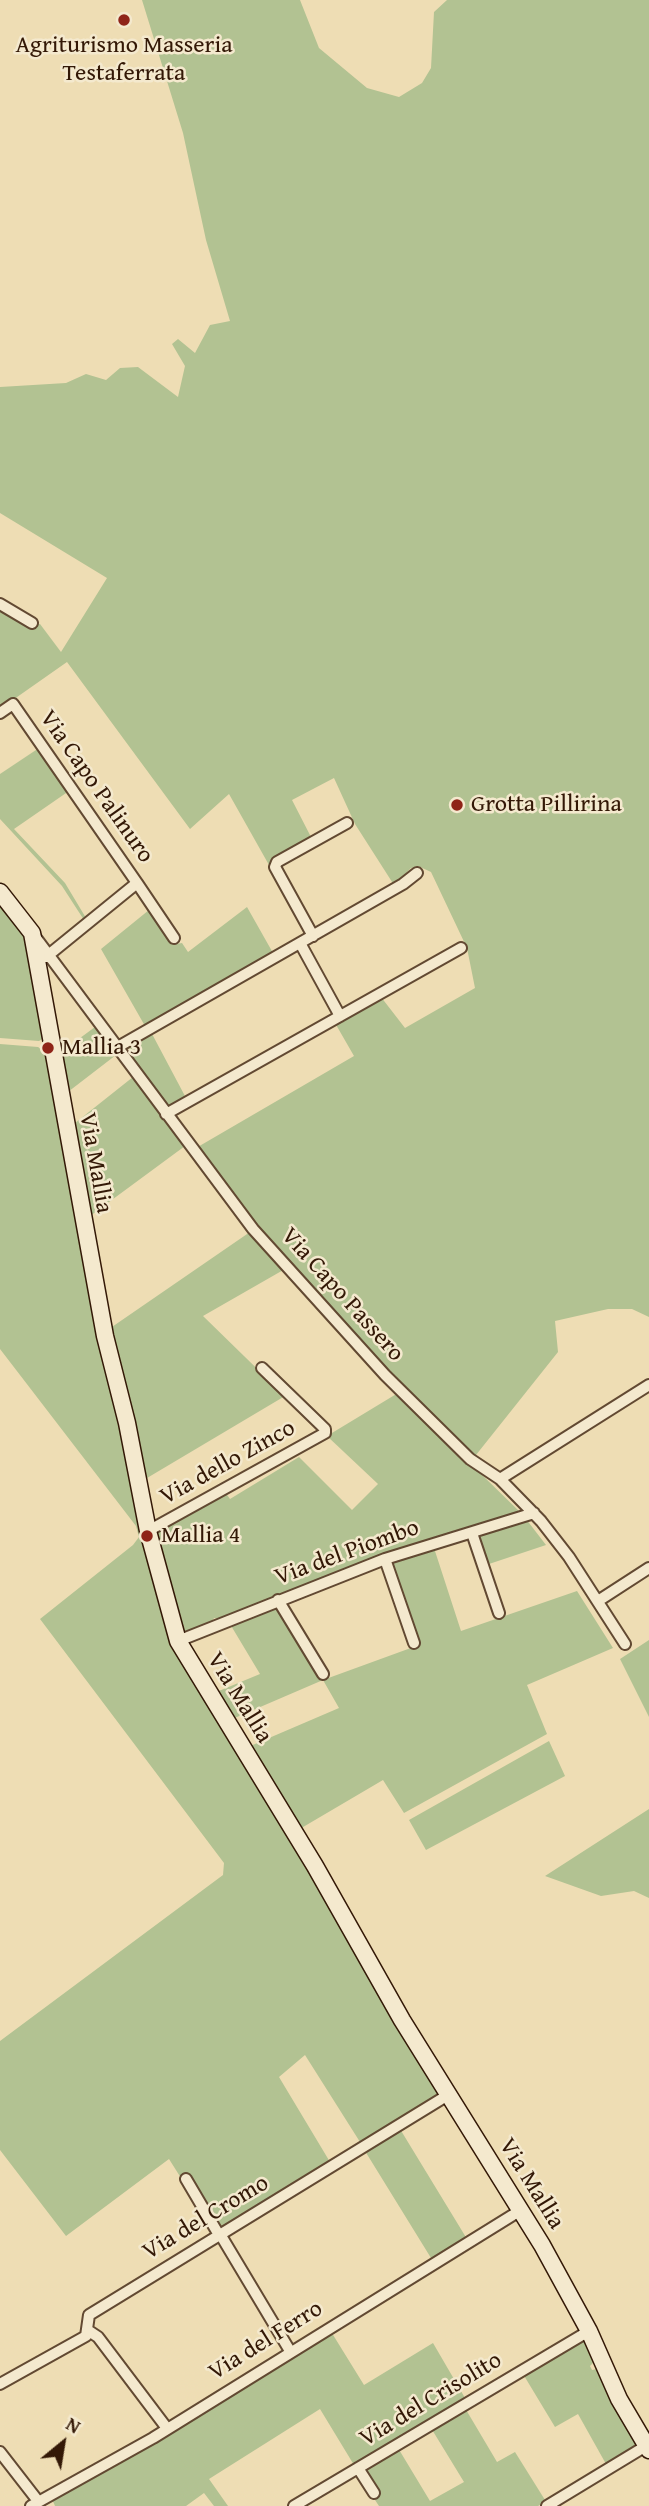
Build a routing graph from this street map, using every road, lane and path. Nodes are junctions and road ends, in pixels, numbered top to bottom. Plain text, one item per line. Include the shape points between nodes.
1 (0, 604) edge
2 (32, 623) dead end
3 (0, 713) edge
4 (347, 823) dead end
5 (417, 873) dead end
6 (137, 883) junction
7 (0, 892) edge
8 (313, 936) junction
9 (174, 938) dead end
10 (300, 943) junction
11 (461, 948) dead end
12 (43, 959) junction
13 (340, 1016) junction
14 (116, 1048) junction
15 (166, 1114) junction
16 (262, 1368) dead end
17 (649, 1385) edge
18 (500, 1479) junction
19 (534, 1513) junction
20 (148, 1531) junction
21 (472, 1533) junction
22 (386, 1559) junction
23 (649, 1567) edge
24 (278, 1600) junction
25 (598, 1601) junction
26 (499, 1613) dead end
27 (178, 1641) junction
28 (414, 1643) dead end
29 (625, 1644) dead end
30 (323, 1674) dead end
31 (448, 2095) junction
32 (186, 2179) dead end
33 (521, 2210) junction
34 (220, 2235) junction
35 (89, 2331) junction
36 (589, 2331) junction
37 (290, 2351) junction
38 (0, 2384) edge
39 (166, 2427) junction
40 (648, 2448) edge
41 (0, 2452) edge
42 (358, 2468) junction
43 (374, 2493) dead end
44 (42, 2503) edge
45 (295, 2506) edge
46 (547, 2506) edge

1 - 2 street
3 - 6 street, Via Capo Palinuro via 13,704
4 - 8 street via 275,867
5 - 8 street
6 - 9 street
6 - 12 street, Via Capo Palinuro
7 - 12 street, Via Mallia via 32,933
8 - 10 street
10 - 13 street
10 - 14 street
11 - 13 street
12 - 14 street, Via Capo Passero
12 - 20 street, Via Mallia via 83,1223
13 - 15 street
14 - 15 street, Via Capo Passero
15 - 18 street, Via Capo Passero via 253,1229 385,1374 470,1459
16 - 20 street, Via dello Zinco via 324,1433
17 - 18 street
18 - 19 street, Via Capo Passero
19 - 21 street, Via del Piombo
19 - 25 street, Via Capo Passero
20 - 27 street, Via Mallia
21 - 22 street, Via del Piombo
21 - 26 street
22 - 24 street, Via del Piombo
22 - 28 street
23 - 25 street
24 - 27 street, Via del Piombo
24 - 30 street
25 - 29 street, Via Capo Passero
27 - 31 street, Via Mallia
31 - 33 street, Via Mallia
31 - 34 street, Via del Cromo
32 - 34 street
33 - 36 street, Via Mallia
33 - 37 street, Via del Ferro
34 - 35 street, Via del Cromo via 89,2315
34 - 37 street
35 - 38 street, Via del Cromo
35 - 39 street
36 - 40 street, Via Mallia via 619,2399
36 - 42 street, Via del Crisolito
37 - 39 street, Via del Ferro
39 - 44 street, Via del Ferro
40 - 46 street
41 - 44 street
42 - 43 street
42 - 45 street, Via del Crisolito

